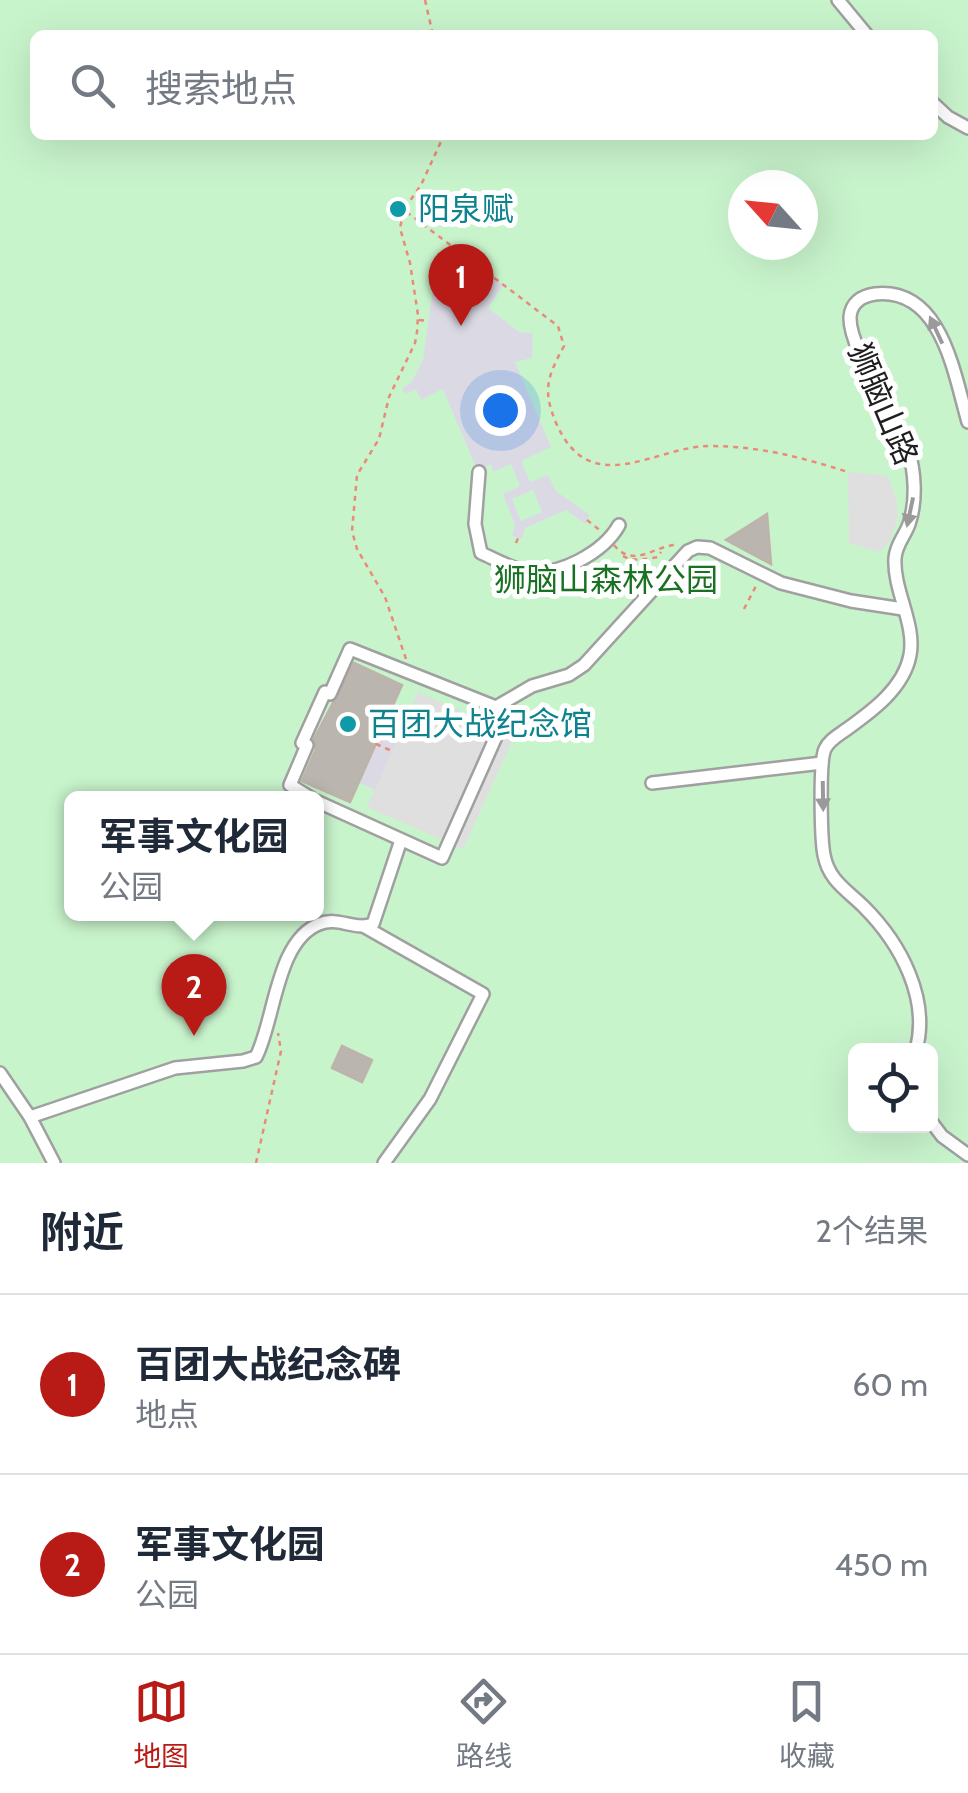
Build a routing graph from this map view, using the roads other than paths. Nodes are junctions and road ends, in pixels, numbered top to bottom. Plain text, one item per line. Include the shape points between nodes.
1 (838, 0) edge
2 (863, 30) edge
3 (938, 107) edge
4 (968, 128) edge
5 (968, 422) edge
6 (479, 472) dead end
7 (619, 525) dead end
8 (903, 609) junction
9 (440, 684) junction
10 (434, 699) dead end
11 (496, 707) junction
12 (822, 763) junction
13 (652, 783) dead end
14 (296, 791) edge
15 (324, 805) edge
16 (402, 840) junction
17 (366, 927) junction
18 (917, 1043) edge
19 (0, 1073) edge
20 (30, 1117) junction
21 (938, 1131) edge
22 (968, 1155) edge
23 (54, 1163) edge
24 (384, 1163) edge

1 - 2 street
3 - 4 street
5 -> 8 street, 狮脑山路 via 928,313 914,302 877,294 851,306 856,342 908,446 913,470 909,524 894,560
6 - 7 street via 475,524 481,553 520,570 558,569 610,541
8 - 11 street via 781,583 697,547 584,666
8 - 12 street, 狮脑山路 via 911,646 904,672 884,698 830,741
9 - 10 street
9 - 11 street
9 - 14 street via 350,649 302,743 307,745 290,785
11 - 16 street via 503,721 442,858
12 - 13 street
12 -> 18 street via 827,867 880,926 909,974 922,1016
15 - 16 street
16 - 17 street via 373,924
17 - 20 street via 329,920 308,929 276,988 256,1057 174,1068
17 - 24 street via 483,994 430,1099
19 - 20 street
20 - 23 street
21 - 22 street

